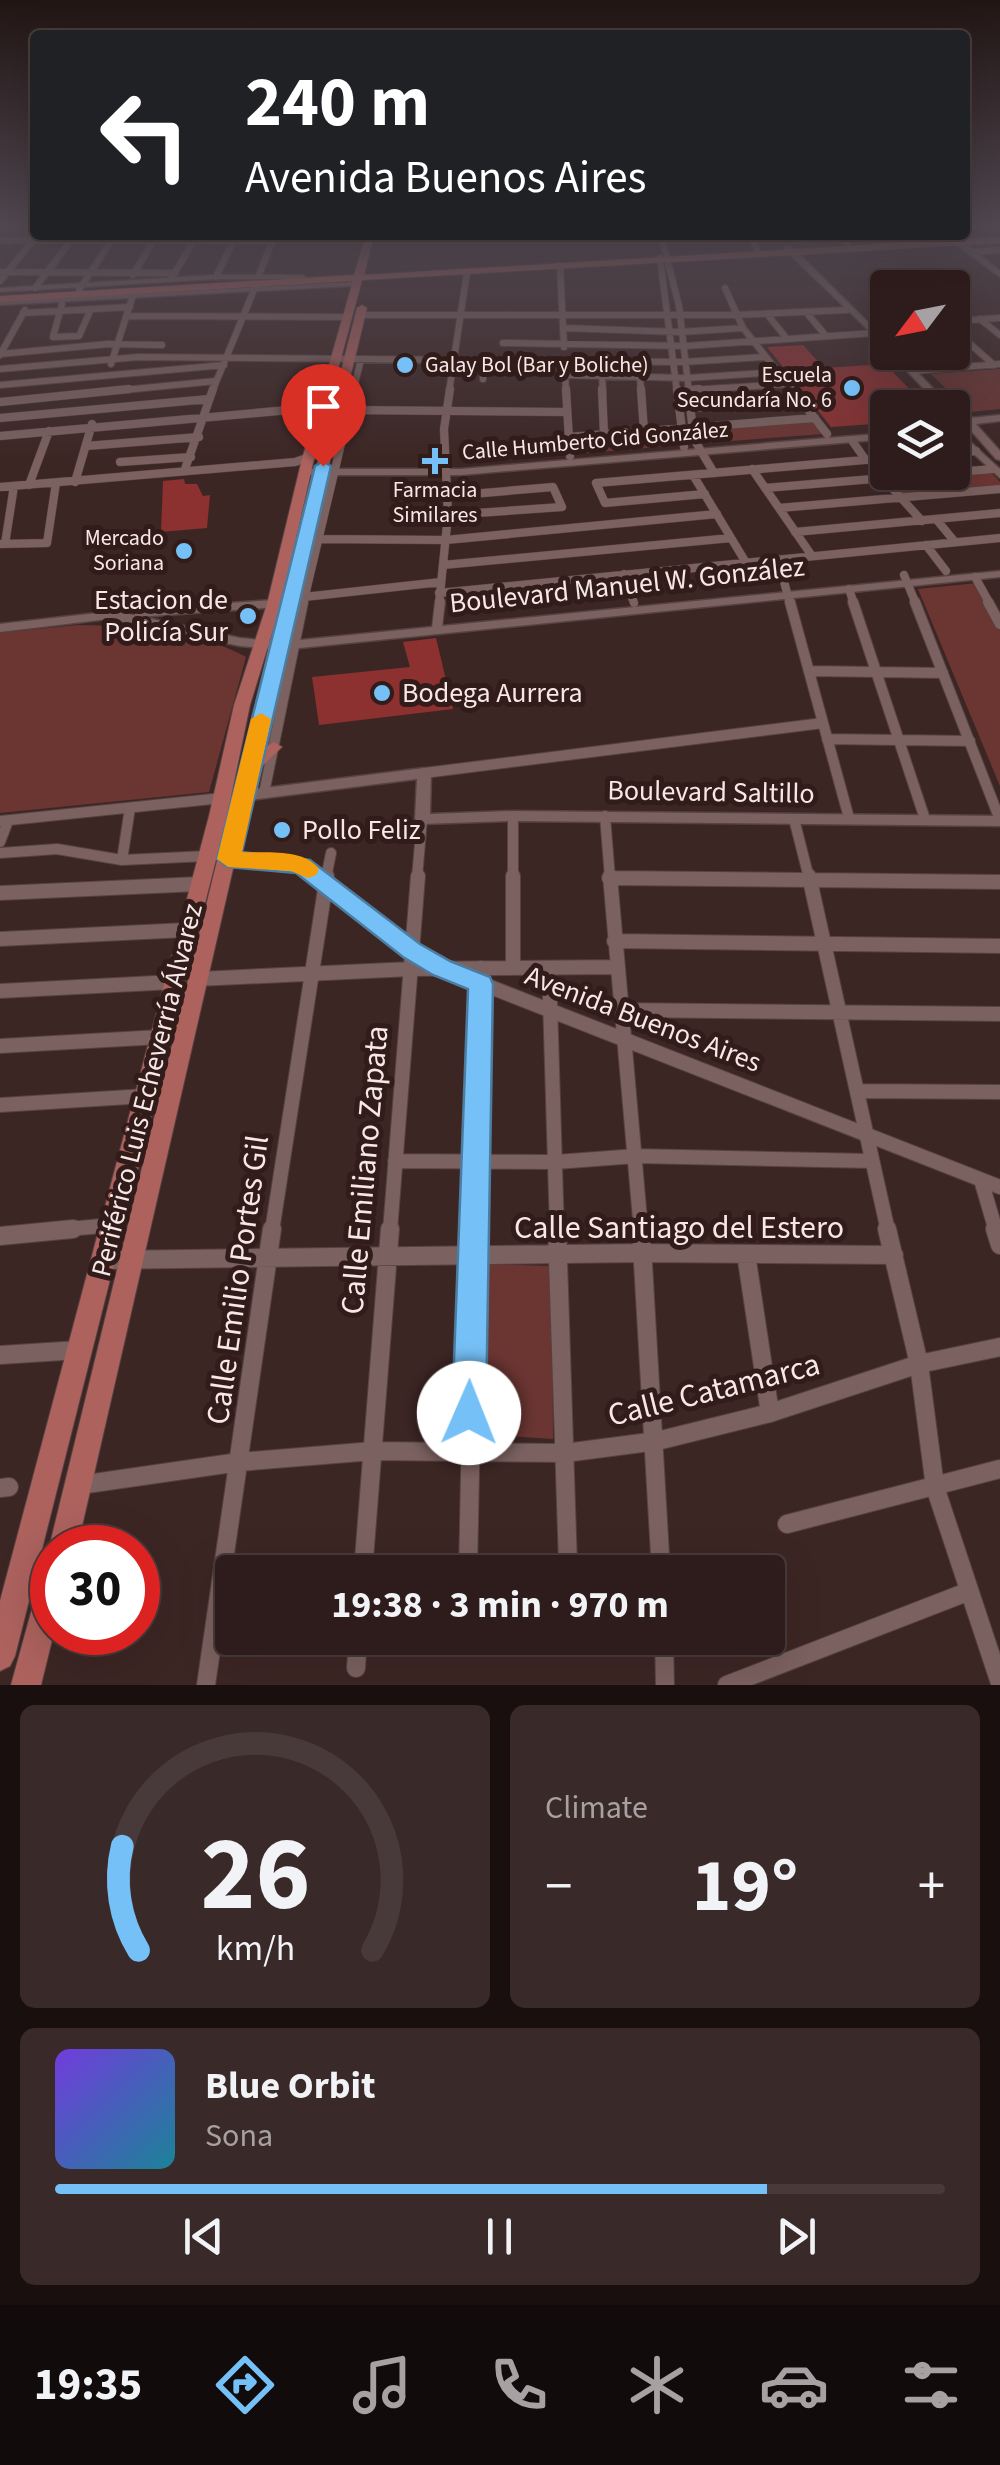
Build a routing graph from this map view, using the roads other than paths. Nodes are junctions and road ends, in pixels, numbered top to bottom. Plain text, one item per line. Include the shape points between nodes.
1 (28, 305) edge
2 (66, 305) edge
3 (130, 305) edge
4 (248, 305) edge
5 (357, 305) edge
6 (461, 305) edge
7 (562, 305) edge
8 (670, 305) edge
9 (675, 305) edge
10 (731, 305) edge
11 (842, 305) edge
12 (90, 309) junction
13 (847, 310) junction
14 (60, 311) junction
15 (129, 311) junction
16 (806, 312) junction
17 (23, 313) junction
18 (460, 314) junction
19 (562, 314) junction
20 (767, 314) junction
21 (669, 315) junction
22 (678, 315) junction
23 (734, 315) junction
24 (244, 316) junction
25 (354, 316) junction
26 (1000, 318) edge
27 (980, 319) junction
28 (970, 321) edge
29 (562, 328) junction
30 (743, 328) junction
31 (870, 329) edge
32 (870, 330) edge
33 (676, 332) junction
34 (1000, 335) edge
35 (826, 336) junction
36 (787, 339) junction
37 (970, 341) edge
38 (753, 342) junction
39 (503, 343) dead end
40 (119, 344) junction
41 (564, 344) junction
42 (162, 345) dead end
43 (677, 346) junction
44 (0, 355) edge
45 (765, 356) junction
46 (114, 358) junction
47 (524, 358) junction
48 (454, 359) junction
49 (484, 359) junction
50 (564, 359) junction
51 (225, 362) junction
52 (679, 362) junction
53 (997, 365) edge
54 (350, 366) junction
55 (970, 367) edge
56 (0, 369) edge
57 (928, 370) edge
58 (912, 371) joint
59 (524, 372) dead end
60 (778, 372) junction
61 (107, 375) junction
62 (565, 375) junction
63 (602, 376) junction
64 (640, 377) junction
65 (682, 378) junction
66 (482, 379) dead end
67 (216, 381) junction
68 (787, 384) junction
69 (0, 385) edge
70 (690, 390) junction
71 (928, 390) edge
72 (101, 392) junction
73 (209, 399) junction
74 (800, 400) junction
75 (0, 402) edge
76 (344, 406) junction
77 (322, 407) junction
78 (692, 408) junction
79 (97, 409) junction
80 (446, 410) junction
81 (566, 412) junction
82 (206, 416) junction
83 (0, 418) edge
84 (815, 418) junction
85 (1000, 418) edge
86 (972, 426) junction
87 (1000, 426) edge
88 (91, 427) junction
89 (688, 427) junction
90 (50, 431) junction
91 (644, 431) junction
92 (870, 433) edge
93 (604, 434) junction
94 (827, 434) junction
95 (870, 435) edge
96 (2, 436) edge
97 (199, 437) junction
98 (569, 437) junction
99 (341, 440) junction
100 (853, 442) dead end
101 (124, 443) junction
102 (970, 443) edge
103 (0, 446) edge
104 (86, 446) junction
105 (684, 446) junction
106 (705, 450) junction
107 (970, 451) edge
108 (976, 451) junction
109 (191, 457) junction
110 (1000, 457) edge
111 (565, 459) junction
112 (866, 460) junction
113 (870, 460) edge
114 (120, 462) junction
115 (304, 465) junction
116 (328, 465) junction
117 (752, 469) junction
118 (185, 470) junction
119 (446, 470) junction
120 (719, 472) junction
121 (997, 472) edge
122 (970, 474) edge
123 (693, 475) junction
124 (117, 478) junction
125 (870, 480) edge
126 (75, 482) junction
127 (56, 483) junction
128 (29, 485) junction
129 (14, 486) junction
130 (0, 487) edge
131 (765, 488) junction
132 (1000, 489) edge
133 (893, 490) edge
134 (705, 494) junction
135 (448, 496) junction
136 (902, 500) junction
137 (779, 508) junction
138 (1000, 513) edge
139 (717, 514) junction
140 (448, 515) junction
141 (936, 520) junction
142 (922, 521) junction
143 (795, 532) junction
144 (731, 538) junction
145 (1000, 538) edge
146 (317, 540) junction
147 (446, 540) junction
148 (955, 542) junction
149 (2, 544) edge
150 (926, 545) junction
151 (626, 549) junction
152 (582, 552) junction
153 (812, 556) junction
154 (778, 559) junction
155 (745, 561) junction
156 (444, 566) junction
157 (1000, 566) edge
158 (946, 571) junction
159 (636, 573) junction
160 (624, 574) junction
161 (1000, 574) edge
162 (975, 576) junction
163 (592, 577) junction
164 (905, 579) junction
165 (440, 588) junction
166 (788, 589) junction
167 (849, 589) junction
168 (304, 597) junction
169 (634, 603) junction
170 (274, 604) junction
171 (109, 616) junction
172 (438, 624) junction
173 (1000, 624) edge
174 (0, 628) edge
175 (257, 642) junction
176 (287, 642) junction
177 (810, 671) junction
178 (874, 672) junction
179 (943, 674) junction
180 (824, 722) junction
181 (828, 739) junction
182 (899, 741) junction
183 (970, 741) junction
184 (274, 747) junction
185 (247, 771) junction
186 (424, 773) junction
187 (236, 801) junction
188 (130, 808) junction
189 (513, 816) junction
190 (605, 816) junction
191 (849, 818) junction
192 (422, 819) junction
193 (794, 819) junction
194 (925, 820) junction
195 (1000, 820) edge
196 (4, 821) edge
197 (0, 842) edge
198 (0, 852) edge
199 (331, 853) dead end
200 (218, 858) junction
201 (122, 860) junction
202 (609, 878) junction
203 (808, 879) junction
204 (1000, 882) edge
205 (326, 883) junction
206 (200, 884) junction
207 (0, 893) edge
208 (186, 930) junction
209 (0, 939) edge
210 (614, 941) junction
211 (826, 944) junction
212 (1000, 946) edge
213 (412, 950) junction
214 (616, 967) junction
215 (411, 968) junction
216 (442, 968) junction
217 (514, 968) junction
218 (549, 968) junction
219 (310, 974) junction
220 (481, 976) junction
221 (198, 978) junction
222 (174, 982) junction
223 (0, 991) edge
224 (620, 1010) junction
225 (552, 1012) junction
226 (842, 1014) junction
227 (1000, 1014) edge
228 (160, 1038) junction
229 (624, 1038) junction
230 (0, 1046) edge
231 (858, 1092) junction
232 (1000, 1092) edge
233 (145, 1096) junction
234 (0, 1105) edge
235 (866, 1134) junction
236 (636, 1156) junction
237 (395, 1161) junction
238 (870, 1161) junction
239 (556, 1162) junction
240 (476, 1163) junction
241 (980, 1180) junction
242 (1000, 1187) edge
243 (112, 1225) junction
244 (0, 1236) edge
245 (1000, 1245) edge
246 (644, 1253) junction
247 (746, 1254) junction
248 (894, 1254) junction
249 (388, 1255) junction
250 (472, 1256) junction
251 (270, 1257) junction
252 (560, 1257) junction
253 (134, 1259) junction
254 (104, 1260) junction
255 (1000, 1347) edge
256 (78, 1350) junction
257 (0, 1355) edge
258 (918, 1364) junction
259 (770, 1413) junction
260 (657, 1442) junction
261 (373, 1451) junction
262 (468, 1452) junction
263 (565, 1453) junction
264 (239, 1462) junction
265 (1000, 1469) edge
266 (80, 1484) junction
267 (936, 1487) junction
268 (787, 1524) dead end
269 (69, 1525) edge
270 (365, 1555) edge
271 (468, 1555) edge
272 (568, 1555) edge
273 (660, 1555) edge
274 (967, 1592) junction
275 (34, 1655) edge
276 (357, 1655) edge
277 (664, 1655) edge
278 (0, 1656) edge
279 (356, 1668) dead end
280 (1000, 1683) edge
281 (26, 1685) edge
282 (206, 1685) edge
283 (665, 1685) edge
284 (726, 1685) edge

1 - 17 street
2 - 14 street
3 - 15 street
4 - 24 street
5 - 25 main road, Periférico Luis Echeverría Álvarez
6 - 18 street
7 - 19 street
8 - 21 street
9 - 22 street
10 - 23 street
11 - 13 street
12 - 14 street
12 - 14 street via 79,336 53,337
12 - 15 street
13 - 16 street
13 - 31 street
14 - 17 street
15 - 24 street
15 - 40 street
16 - 20 street
16 - 35 street
17 - 44 street
18 - 19 street
18 - 25 street
18 - 48 street
19 - 21 street
19 - 29 street
20 - 23 street
20 - 36 street
21 - 22 street
21 - 33 street
22 - 23 street
22 - 33 street
23 - 30 street
24 - 25 street
24 - 51 street
25 - 54 main road, Periférico Luis Echeverría Álvarez
26 - 27 street
27 - 28 street
27 - 34 street
29 - 33 street
29 - 41 street
30 - 33 street
30 - 38 street
32 - 35 street
33 - 43 street
35 - 36 street
36 - 38 street
37 - 53 street
38 - 43 street
38 - 45 street
39 - 41 street
40 - 42 street
40 - 44 street
40 - 46 street
41 - 43 street
41 - 50 street
43 - 52 street
45 - 52 street
45 - 60 street
46 - 51 street
46 - 56 street
46 - 61 street
47 - 49 street
47 - 50 street
47 - 59 street
48 - 49 street
48 - 54 street
48 - 80 street
49 - 66 street
50 - 52 street
50 - 62 street
51 - 54 street
51 - 61 street
51 - 67 street
52 - 65 street
53 - 55 street
54 - 76 main road, Periférico Luis Echeverría Álvarez
54 - 77 main road, Periférico Luis Echeverría Álvarez
57 - 58 street
58 - 71 street
60 - 65 street
60 - 68 street
61 - 69 street
61 - 72 street
62 - 63 street
62 - 81 street
63 - 64 street
63 - 93 street
64 - 65 street
64 - 91 street
65 - 70 street
65 - 89 street
67 - 72 street
67 - 73 street
68 - 70 street
68 - 74 street
70 - 78 street
72 - 75 street
72 - 79 street
73 - 79 street
73 - 82 street
74 - 78 street
74 - 84 street
76 - 80 street
76 - 99 street
76 - 116 main road, Periférico Luis Echeverría Álvarez
77 - 82 street
77 - 115 main road, Periférico Luis Echeverría Álvarez
78 - 89 street
79 - 83 street
79 - 88 street
80 - 81 street
80 - 119 street
81 - 98 street
82 - 88 street
82 - 97 street
84 - 89 street
84 - 94 street
85 - 86 street
86 - 87 street
86 - 110 street
88 - 90 street
88 - 104 street
89 - 91 street
89 - 105 street
89 - 106 street
90 - 96 street
90 - 128 street
91 - 93 street
92 - 94 street, Calle Humberto Cid González
93 - 98 street
94 - 106 street, Calle Humberto Cid González
95 - 106 street, Calle Humberto Cid González
96 - 103 street
97 - 101 street
97 - 109 street
98 - 111 street
99 - 116 street
99 - 116 street
100 - 112 street
101 - 104 street
101 - 114 street
102 - 108 street
104 - 126 street
105 - 106 street, Calle Humberto Cid González
105 - 111 street, Calle Humberto Cid González
106 - 111 street, Calle Humberto Cid González
106 - 120 street
107 - 108 street
108 - 121 street
109 - 114 street
109 - 118 street
111 - 119 street, Calle Humberto Cid González
112 - 113 street
112 - 117 street
114 - 124 street
115 - 116 street, Calle Humberto Cid González
115 - 118 street
115 - 170 main road, Periférico Luis Echeverría Álvarez
116 - 119 street, Calle Humberto Cid González
116 - 146 street
116 - 176 main road, Periférico Luis Echeverría Álvarez
117 - 120 street
117 - 131 street
118 - 124 street
119 - 135 street
120 - 123 street
121 - 122 street
123 - 134 street
123 - 134 street via 596,484 605,503
124 - 126 street
125 - 131 street
126 - 127 street
127 - 128 street
127 - 149 street via 46,544
128 - 129 street
129 - 130 street
129 - 149 street
131 - 137 street
132 - 136 street
133 - 136 street
134 - 139 street
135 - 140 street
135 - 140 street via 553,487 562,507
136 - 137 street
136 - 142 street
137 - 143 street
138 - 141 street
139 - 144 street
139 - 147 street
140 - 147 street
141 - 142 street
141 - 148 street
142 - 143 street
143 - 153 street
144 - 151 street
144 - 155 street
145 - 148 street
146 - 147 street
146 - 168 street
147 - 156 street
148 - 150 street
150 - 153 street
150 - 158 street
151 - 152 street
151 - 159 street
152 - 156 street
152 - 163 street
153 - 154 street
154 - 155 street
154 - 166 street
155 - 159 street
156 - 165 street
157 - 158 street, Boulevard Manuel W. González
158 - 164 street, Boulevard Manuel W. González
159 - 160 street
160 - 163 street
160 - 169 street
161 - 162 street, Boulevard Manuel W. González
162 - 164 street, Boulevard Manuel W. González
162 - 173 street
163 - 165 street
164 - 166 street, Boulevard Manuel W. González
164 - 167 street, Boulevard Manuel W. González
164 - 179 street
165 - 168 street
165 - 172 street
166 - 167 street, Boulevard Manuel W. González
166 - 169 street, Boulevard Manuel W. González
166 - 172 street, Boulevard Manuel W. González via 619,614
166 - 177 street
167 - 178 street
168 - 176 street
169 - 172 street, Boulevard Manuel W. González
170 - 171 street
170 - 175 main road, Periférico Luis Echeverría Álvarez
171 - 174 street
171 - 175 street, Boulevard Manuel W. González
172 - 176 street, Boulevard Manuel W. González
175 - 176 street, Boulevard Manuel W. González
175 - 187 main road, Periférico Luis Echeverría Álvarez
176 - 184 street
176 - 185 main road, Periférico Luis Echeverría Álvarez
177 - 178 street
177 - 180 street
178 - 179 street
178 - 182 street
179 - 183 street
180 - 181 street
180 - 186 street
181 - 182 street
181 - 191 street
182 - 183 street
182 - 194 street
183 - 195 street
184 - 185 main road
184 - 187 street
185 - 187 main road, Periférico Luis Echeverría Álvarez
186 - 187 street
186 - 192 street, Calle Emiliano Zapata
187 - 188 street
187 - 200 main road, Periférico Luis Echeverría Álvarez
188 - 196 street
188 - 201 street
189 - 190 street, Boulevard Saltillo
189 - 192 street, Boulevard Saltillo
189 - 217 street
190 - 193 street, Boulevard Saltillo
190 - 202 street
191 - 193 street, Boulevard Saltillo
191 - 194 street, Boulevard Saltillo
192 - 213 street, Calle Emiliano Zapata
193 - 203 street
194 - 195 street, Boulevard Saltillo
196 - 197 street
198 - 201 street, Avenida Buenos Aires via 57,848
199 - 205 street, Calle Emilio Portes Gil
200 - 201 street, Avenida Buenos Aires
200 - 205 street, Avenida Buenos Aires via 295,863
200 - 206 main road, Periférico Luis Echeverría Álvarez
200 - 221 main road, Periférico Luis Echeverría Álvarez
202 - 203 street
202 - 210 street
203 - 204 street
203 - 211 street
205 - 213 street, Avenida Buenos Aires
205 - 219 street, Calle Emilio Portes Gil
206 - 207 street
206 - 208 main road, Periférico Luis Echeverría Álvarez
208 - 209 street
208 - 222 main road, Periférico Luis Echeverría Álvarez
210 - 211 street
210 - 214 street
211 - 212 street
211 - 226 street
213 - 215 street, Calle Emiliano Zapata
213 - 216 street, Avenida Buenos Aires
214 - 218 street
214 - 224 street
215 - 216 street
215 - 219 street
215 - 237 street, Calle Emiliano Zapata
216 - 220 street, Avenida Buenos Aires
217 - 218 street
217 - 220 street
218 - 225 street
219 - 221 street
219 - 251 street, Calle Emilio Portes Gil
220 - 225 street, Avenida Buenos Aires
220 - 240 street
221 - 253 main road, Periférico Luis Echeverría Álvarez
222 - 223 street
222 - 228 main road, Periférico Luis Echeverría Álvarez
224 - 226 street
224 - 229 street
225 - 229 street, Avenida Buenos Aires
225 - 239 street
226 - 227 street
226 - 231 street
228 - 230 street
228 - 233 main road, Periférico Luis Echeverría Álvarez
229 - 235 street, Avenida Buenos Aires
229 - 236 street
231 - 232 street
231 - 235 street
233 - 234 street
233 - 243 main road, Periférico Luis Echeverría Álvarez
235 - 238 street
235 - 241 street, Avenida Buenos Aires
236 - 238 street
236 - 239 street
236 - 246 street
237 - 240 street
237 - 249 street, Calle Emiliano Zapata
238 - 248 street
239 - 240 street
239 - 252 street
240 - 250 street
241 - 242 street, Avenida Buenos Aires
241 - 245 street
243 - 244 street
243 - 254 main road, Periférico Luis Echeverría Álvarez
246 - 247 street, Calle Santiago del Estero
246 - 252 street, Calle Santiago del Estero
246 - 260 street
247 - 248 street, Calle Santiago del Estero
247 - 259 street
248 - 258 street
249 - 250 street, Calle Santiago del Estero
249 - 251 street, Calle Santiago del Estero
249 - 261 street, Calle Emiliano Zapata
250 - 252 street, Calle Santiago del Estero
250 - 262 street
251 - 253 street, Calle Santiago del Estero
251 - 264 street, Calle Emilio Portes Gil
252 - 263 street
253 - 254 street, Calle Santiago del Estero
253 - 266 main road, Periférico Luis Echeverría Álvarez
254 - 256 main road, Periférico Luis Echeverría Álvarez
255 - 258 street, Calle Catamarca
256 - 257 street
256 - 278 main road, Periférico Luis Echeverría Álvarez
258 - 259 street, Calle Catamarca
258 - 267 street
259 - 260 street, Calle Catamarca
260 - 263 street, Calle Catamarca
260 - 273 street
261 - 262 street, Calle Catamarca
261 - 264 street, Calle Catamarca
261 - 270 street, Calle Emiliano Zapata
262 - 263 street, Calle Catamarca
262 - 271 street
263 - 272 street
264 - 266 street, Calle Catamarca
264 - 282 street, Calle Emilio Portes Gil
265 - 267 street
266 - 269 main road, Periférico Luis Echeverría Álvarez
267 - 268 street
267 - 274 street
274 - 280 street
274 - 284 street
275 - 281 main road
276 - 279 street
277 - 283 street

